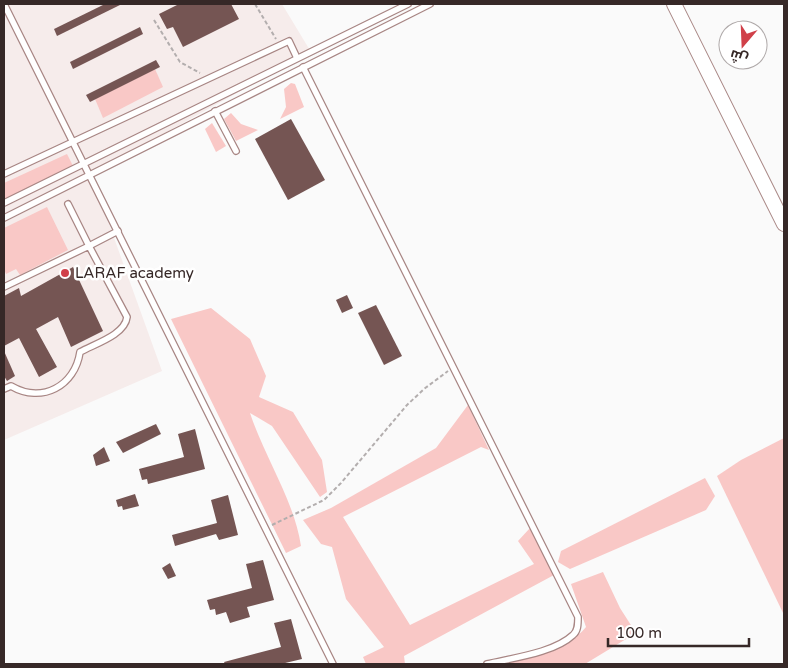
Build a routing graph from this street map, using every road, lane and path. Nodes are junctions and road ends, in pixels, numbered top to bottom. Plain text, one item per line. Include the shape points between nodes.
1 (4, 4) edge
2 (255, 4) edge
3 (408, 4) edge
4 (430, 4) edge
5 (674, 4) edge
6 (154, 20) dead end
7 (280, 45) junction
8 (297, 58) junction
9 (303, 67) junction
10 (209, 78) junction
11 (215, 111) junction
12 (73, 141) junction
13 (236, 151) dead end
14 (85, 163) junction
15 (4, 174) edge
16 (90, 174) junction
17 (4, 203) edge
18 (68, 204) dead end
19 (4, 218) edge
20 (784, 224) edge
21 (118, 231) junction
22 (89, 246) junction
23 (4, 287) edge
24 (454, 369) junction
25 (4, 389) edge
26 (265, 528) junction
27 (333, 664) edge
28 (487, 664) edge

1 - 12 lane
2 - 7 path
3 - 8 lane
4 - 9 lane
5 - 20 street
6 - 10 path via 180,62
7 - 8 lane via 289,41
7 - 10 lane
8 - 14 lane
9 - 11 lane
9 - 24 lane
10 - 12 lane
11 - 13 lane
11 - 16 lane
12 - 14 lane
12 - 15 lane
14 - 16 lane
14 - 17 lane
16 - 19 lane
16 - 21 lane
18 - 22 lane
21 - 22 lane
21 - 26 lane
22 - 23 lane
22 - 25 lane via 126,317 124,326 80,352 74,372 62,386 37,394 11,386
24 - 26 path via 442,374 407,405 324,500
24 - 28 lane via 578,617 574,634 566,640 542,651
26 - 27 lane

